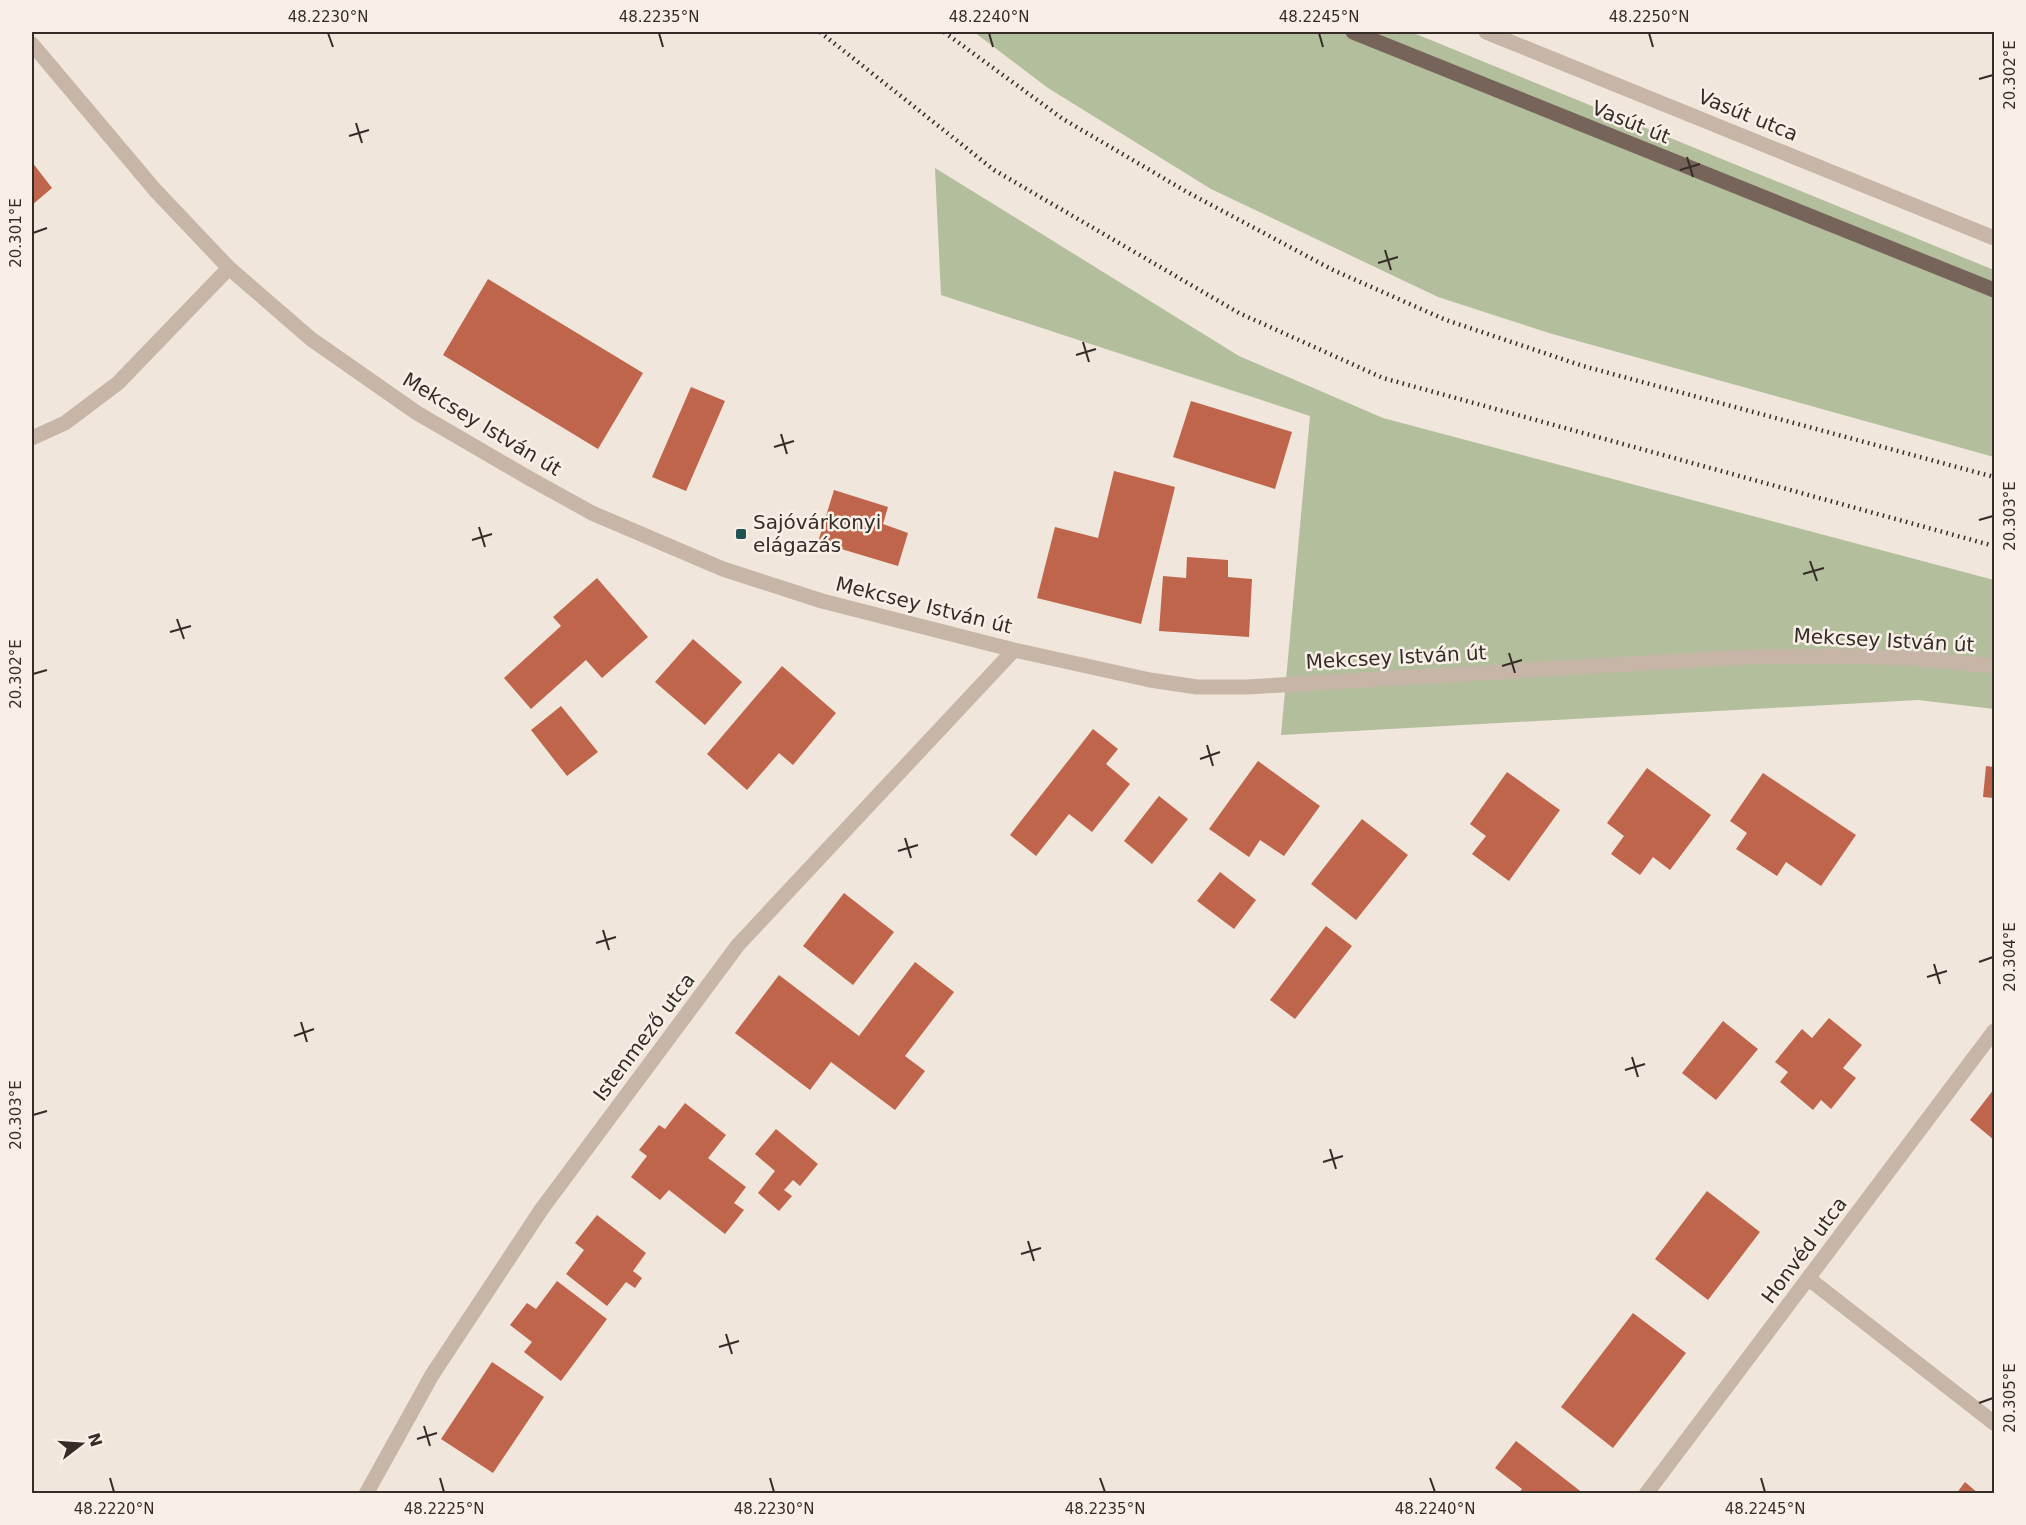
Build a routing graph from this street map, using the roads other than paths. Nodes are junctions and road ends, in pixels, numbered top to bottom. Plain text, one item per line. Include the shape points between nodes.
1 (1353, 32) edge
2 (1486, 32) edge
3 (32, 44) edge
4 (1995, 238) edge
5 (229, 268) junction
6 (1995, 290) edge
7 (32, 438) edge
8 (1014, 650) junction
9 (1995, 666) edge
10 (1995, 1031) edge
11 (1809, 1279) junction
12 (1995, 1423) edge
13 (366, 1494) edge
14 (1646, 1494) edge

1 - 6 main road, Vasút út
2 - 4 street, Vasút utca
3 - 5 street, Mekcsey István út via 155,190
5 - 7 street via 118,383 65,423
5 - 8 street, Mekcsey István út via 311,339 417,413 592,513 723,569 822,601
8 - 9 street, Mekcsey István út via 1197,687 1756,657 1911,658
8 - 13 street, Istenmező utca via 738,945 541,1210 432,1375
10 - 11 street, Honvéd utca
11 - 12 street
11 - 14 street, Honvéd utca

